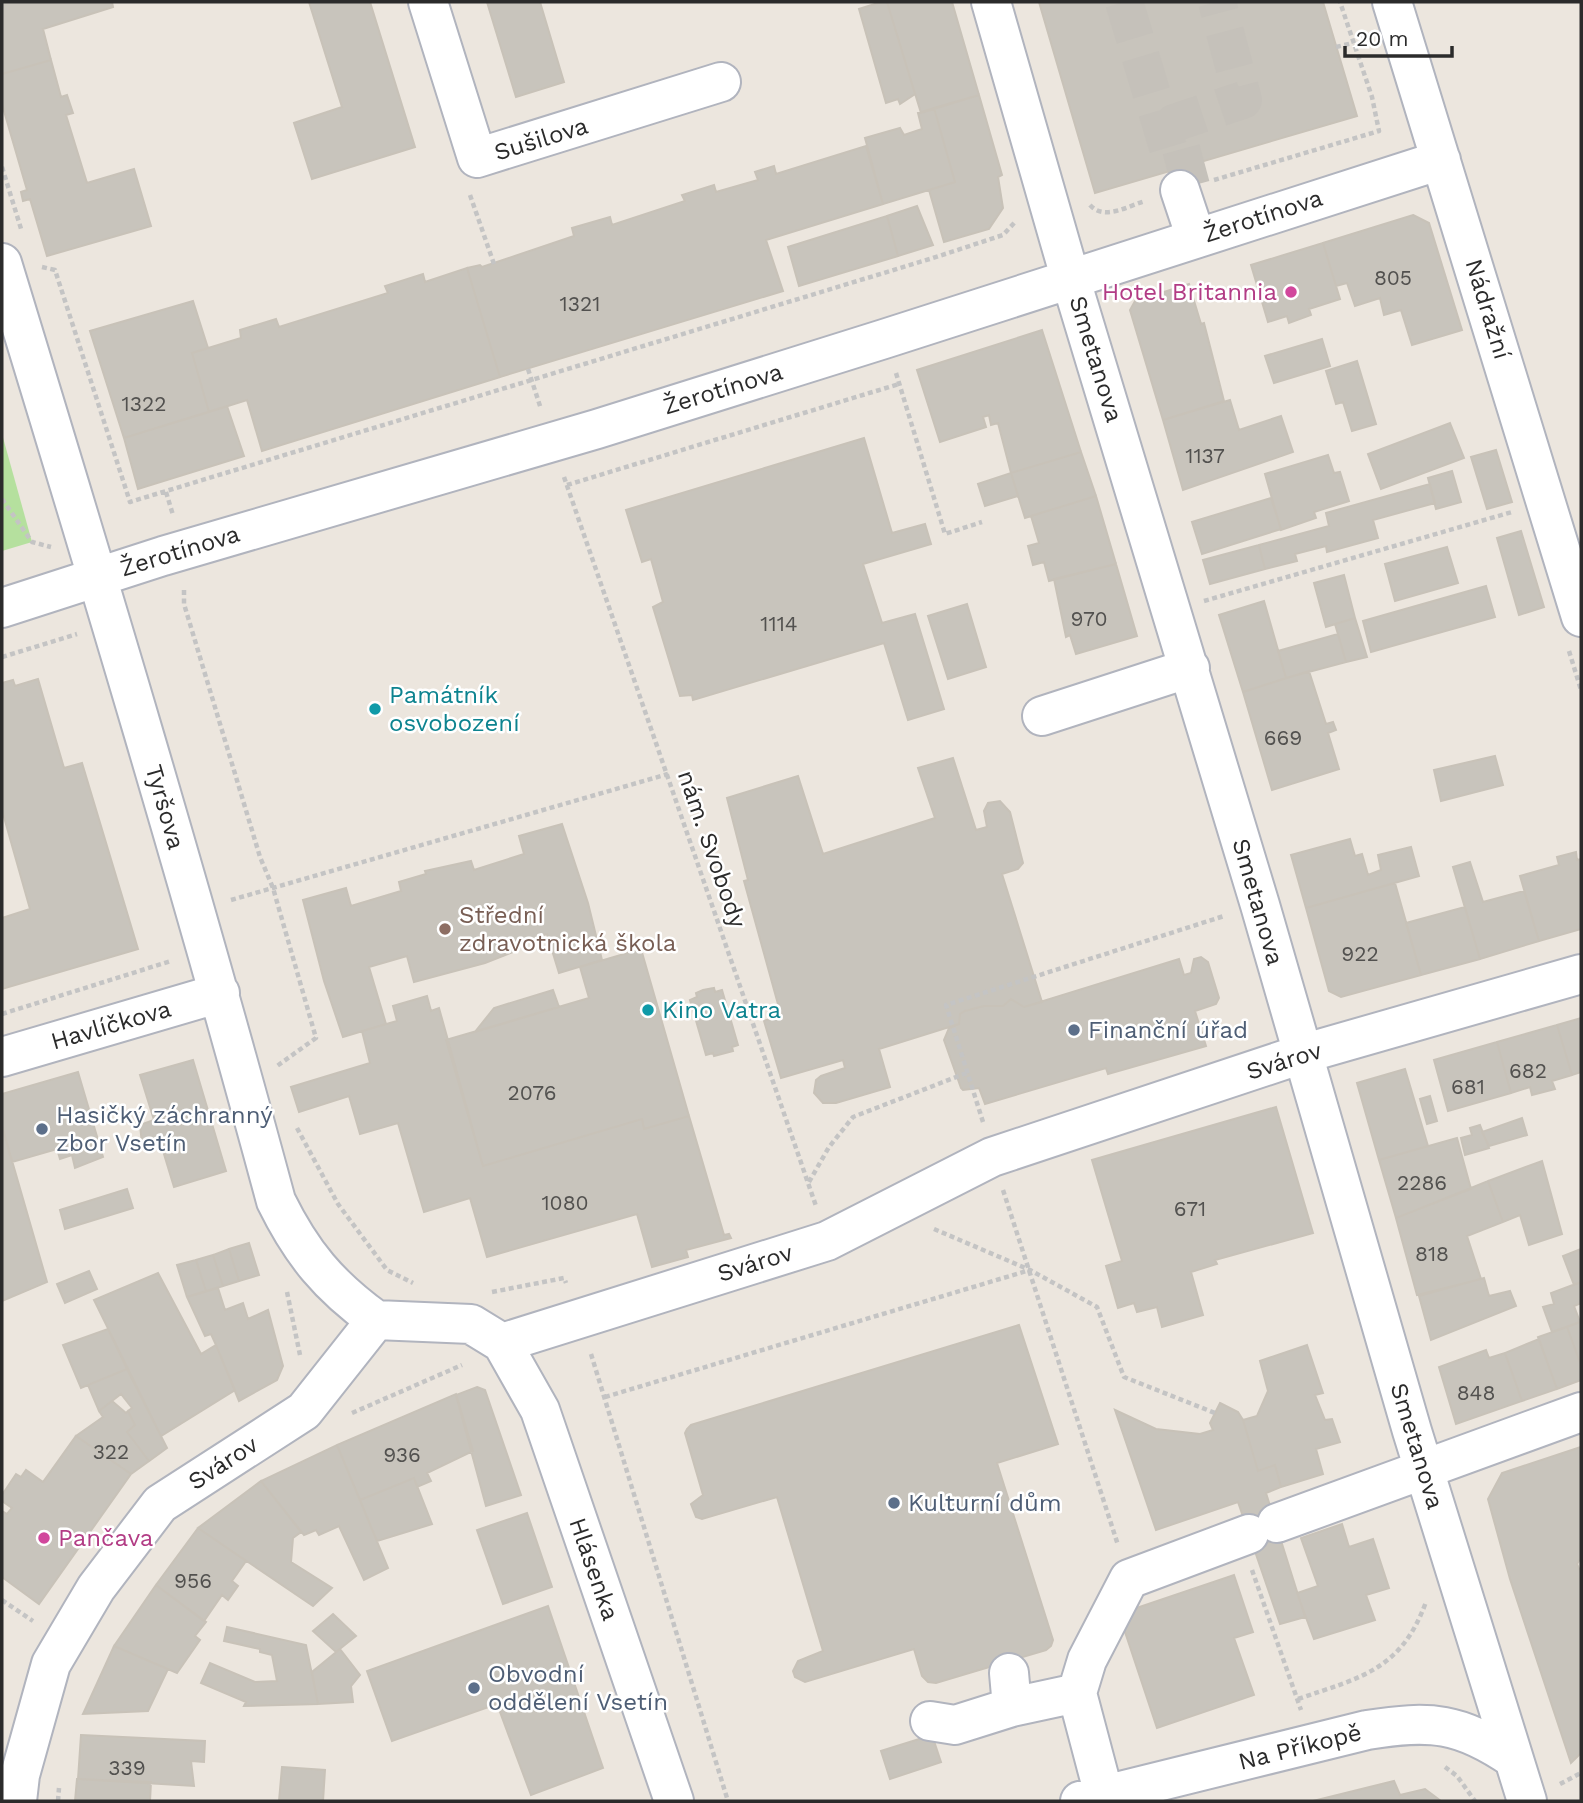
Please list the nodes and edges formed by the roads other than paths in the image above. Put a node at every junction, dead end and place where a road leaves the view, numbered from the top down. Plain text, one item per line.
1 (428, 2) edge
2 (991, 2) edge
3 (1392, 2) edge
4 (721, 82) dead end
5 (1441, 160) junction
6 (1186, 188) tunnel mouth
7 (1201, 236) junction
8 (20, 256) edge
9 (1070, 277) junction
10 (98, 576) junction
11 (2, 608) edge
12 (1581, 617) edge
13 (1190, 668) junction
14 (1042, 716) dead end
15 (1581, 974) edge
16 (207, 997) junction
17 (1302, 1054) junction
18 (2, 1057) edge
19 (376, 1320) junction
20 (502, 1343) junction
21 (1581, 1412) edge
22 (1423, 1468) junction
23 (1077, 1693) junction
24 (930, 1721) dead end
25 (1514, 1759) junction
26 (1549, 1793) edge
27 (1092, 1798) edge
28 (17, 1801) edge
29 (674, 1801) edge

1 - 4 street, Sušilova
2 - 9 street, Smetanova
3 - 5 street, Nádražní
5 - 7 street, Žerotínova
5 - 12 street, Nádražní
6 - 7 street
7 - 9 street, Žerotínova
8 - 10 street, Tyršova
9 - 10 street, Žerotínova
9 - 13 street, Smetanova
10 - 11 street, Žerotínova
10 - 16 street, Tyršova
13 - 14 street
13 - 17 street, Smetanova
15 - 17 street, Svárov
16 - 18 street, Havlíčkova
16 - 19 street, Tyršova
17 - 20 street, Svárov
17 - 22 street, Smetanova
19 - 20 street
19 - 28 street, Svárov
20 - 29 street, Hlásenka
21 - 22 street
22 - 23 street
22 - 25 street, Smetanova
23 - 24 street
23 - 27 street
25 - 26 street, Smetanova
25 - 27 street, Na Příkopě

